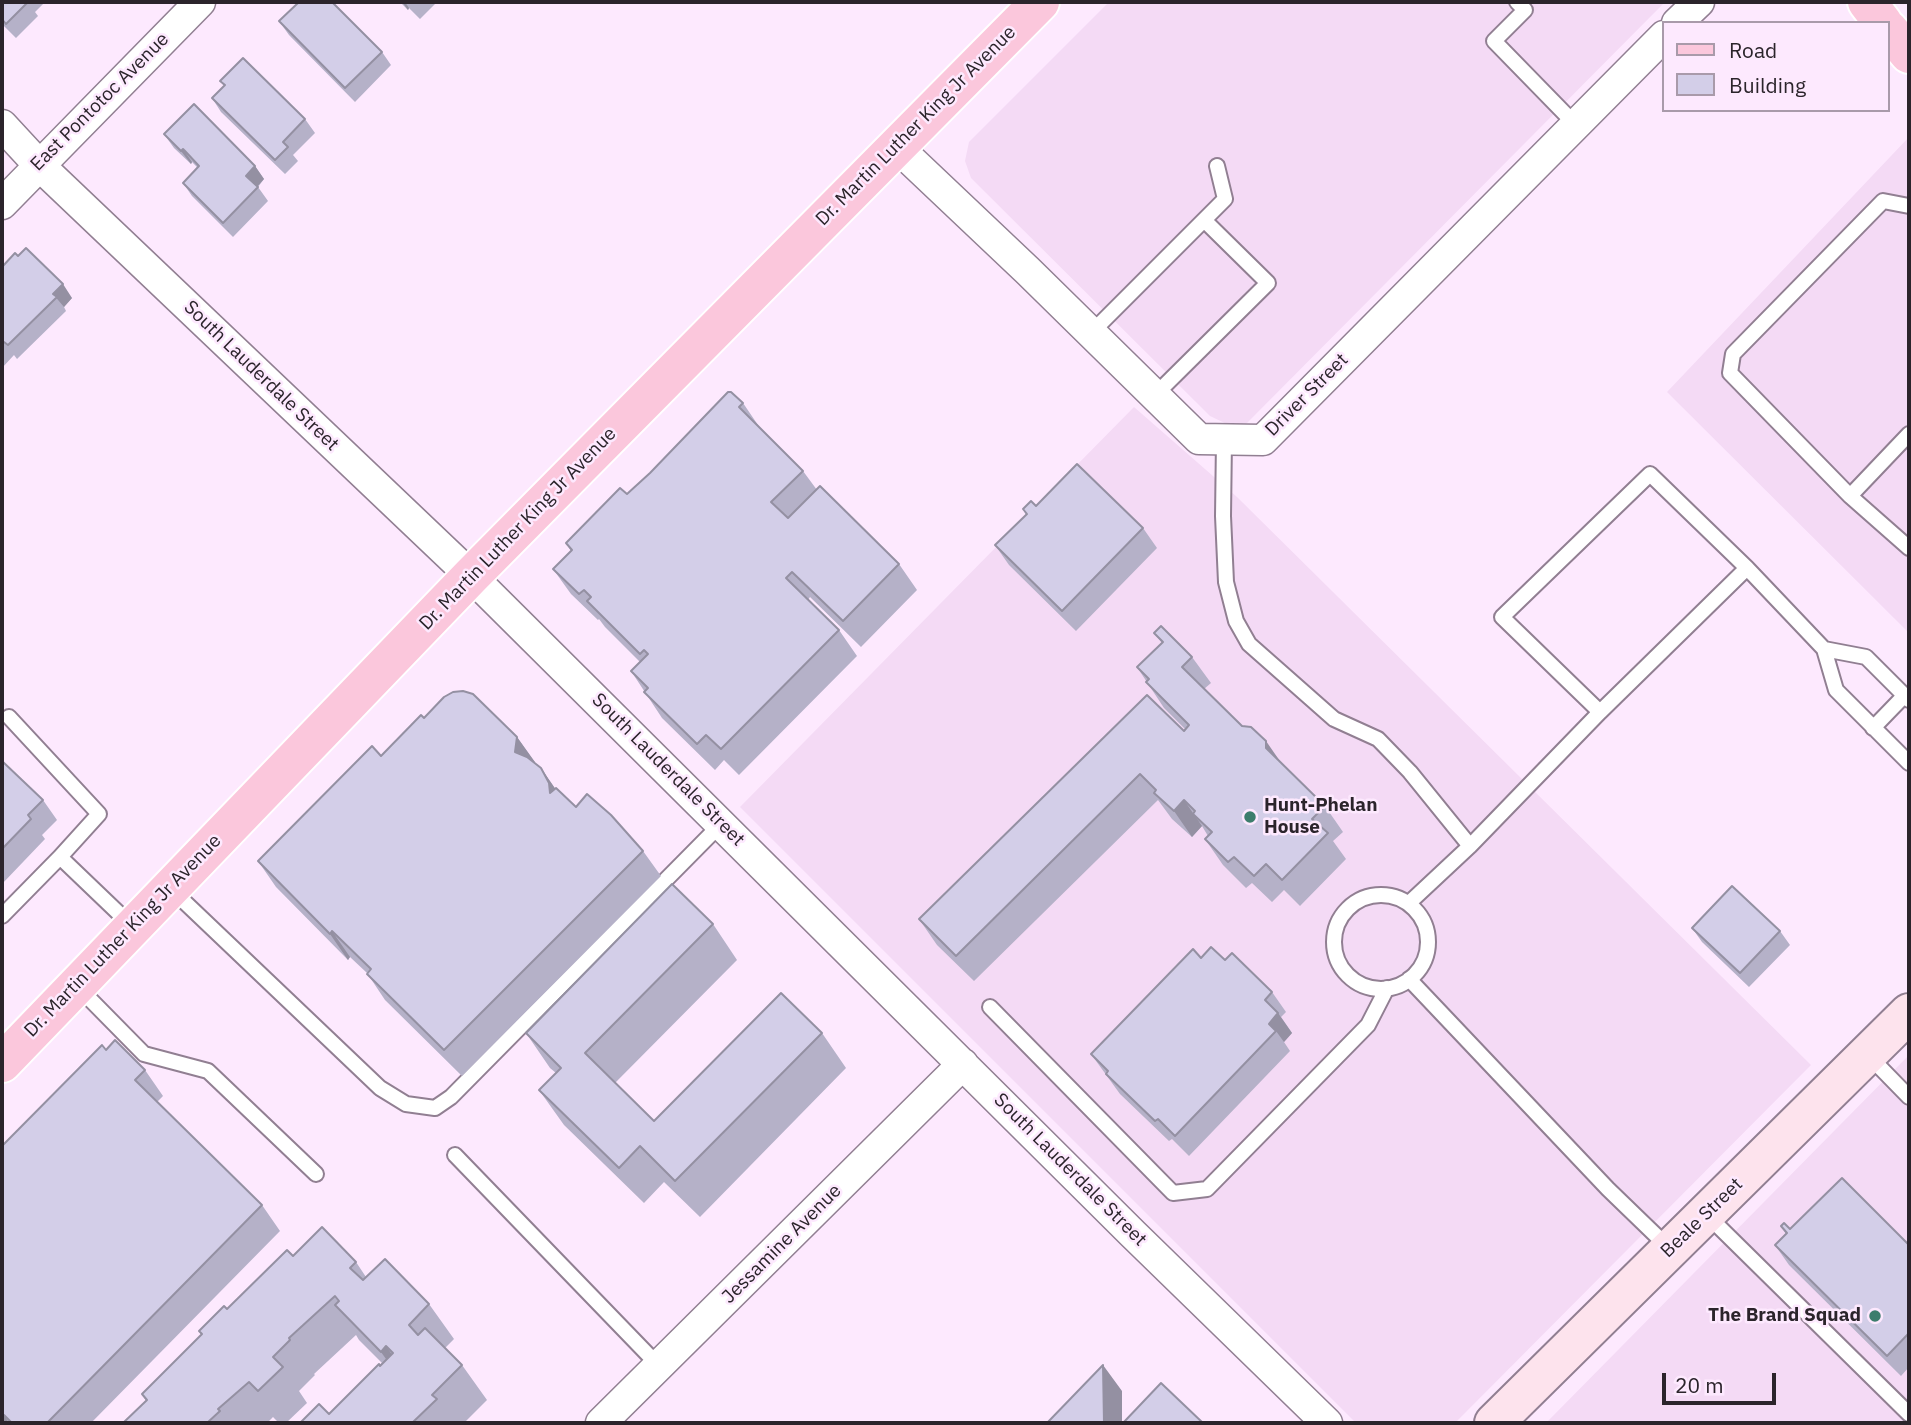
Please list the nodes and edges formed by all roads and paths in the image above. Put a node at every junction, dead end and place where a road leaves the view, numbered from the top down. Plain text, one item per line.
1 (200, 2) edge
2 (1040, 2) edge
3 (1699, 2) edge
4 (1867, 2) edge
5 (1525, 4) edge
6 (1679, 21) edge
7 (1881, 21) edge
8 (1890, 31) edge
9 (1662, 38) edge
10 (1909, 54) edge
11 (1575, 124) junction
12 (2, 125) edge
13 (896, 146) junction
14 (38, 165) junction
15 (1217, 166) dead end
16 (2, 204) edge
17 (1909, 206) edge
18 (1204, 220) junction
19 (1091, 333) junction
20 (1155, 395) junction
21 (1909, 434) edge
22 (1224, 440) junction
23 (1850, 496) junction
24 (1909, 548) edge
25 (1747, 568) junction
26 (471, 576) junction
27 (1824, 649) junction
28 (1907, 698) edge
29 (1600, 712) junction
30 (9, 717) dead end
31 (1873, 727) junction
32 (1909, 763) edge
33 (721, 824) junction
34 (1470, 846) junction
35 (60, 857) junction
36 (169, 888) junction
37 (1409, 903) junction
38 (2, 916) edge
39 (132, 926) junction
40 (1409, 979) junction
41 (76, 985) junction
42 (1387, 988) junction
43 (990, 1007) dead end
44 (1909, 1013) edge
45 (1867, 1054) junction
46 (2, 1063) edge
47 (963, 1064) junction
48 (1909, 1097) edge
49 (455, 1155) dead end
50 (316, 1174) dead end
51 (1706, 1214) junction
52 (1670, 1249) junction
53 (659, 1366) junction
54 (1909, 1414) edge
55 (601, 1423) edge
56 (1327, 1423) edge
57 (1494, 1423) edge

1 - 14 street, East Pontotoc Avenue
2 - 13 main road, Dr. Martin Luther King Jr Avenue
3 - 6 street
4 - 7 main road
5 - 11 lane
8 - 10 main road
9 - 11 street, Driver Street
11 - 22 street, Driver Street
12 - 14 street, South Lauderdale Street
13 - 19 street, Driver Street
13 - 26 main road, Dr. Martin Luther King Jr Avenue
14 - 16 street, East Pontotoc Avenue
14 - 26 street, South Lauderdale Street
15 - 18 lane
17 - 23 lane
18 - 19 lane
18 - 20 lane
19 - 20 street, Driver Street
20 - 22 street, Driver Street
21 - 23 lane
22 - 34 lane
23 - 24 lane
25 - 27 lane
25 - 29 lane
25 - 29 lane
26 - 33 street, South Lauderdale Street
26 - 36 main road, Dr. Martin Luther King Jr Avenue
27 - 28 lane
27 - 31 lane
28 - 31 lane
29 - 34 lane
30 - 35 lane
31 - 32 lane
33 - 36 lane
33 - 47 street, South Lauderdale Street
34 - 37 lane
35 - 38 lane
35 - 39 lane
36 - 39 main road, Dr. Martin Luther King Jr Avenue
37 - 40 lane
37 - 42 lane
39 - 41 main road, Dr. Martin Luther King Jr Avenue
40 - 42 lane
40 - 52 lane
41 - 46 main road, Dr. Martin Luther King Jr Avenue
41 - 50 lane
42 - 43 lane
44 - 45 street, Beale Street
45 - 48 lane
45 - 51 street, Beale Street
47 - 53 street, Jessamine Avenue
47 - 56 street, South Lauderdale Street
49 - 53 lane
51 - 52 street, Beale Street
51 - 54 lane
52 - 57 street, Beale Street
53 - 55 street, Jessamine Avenue

